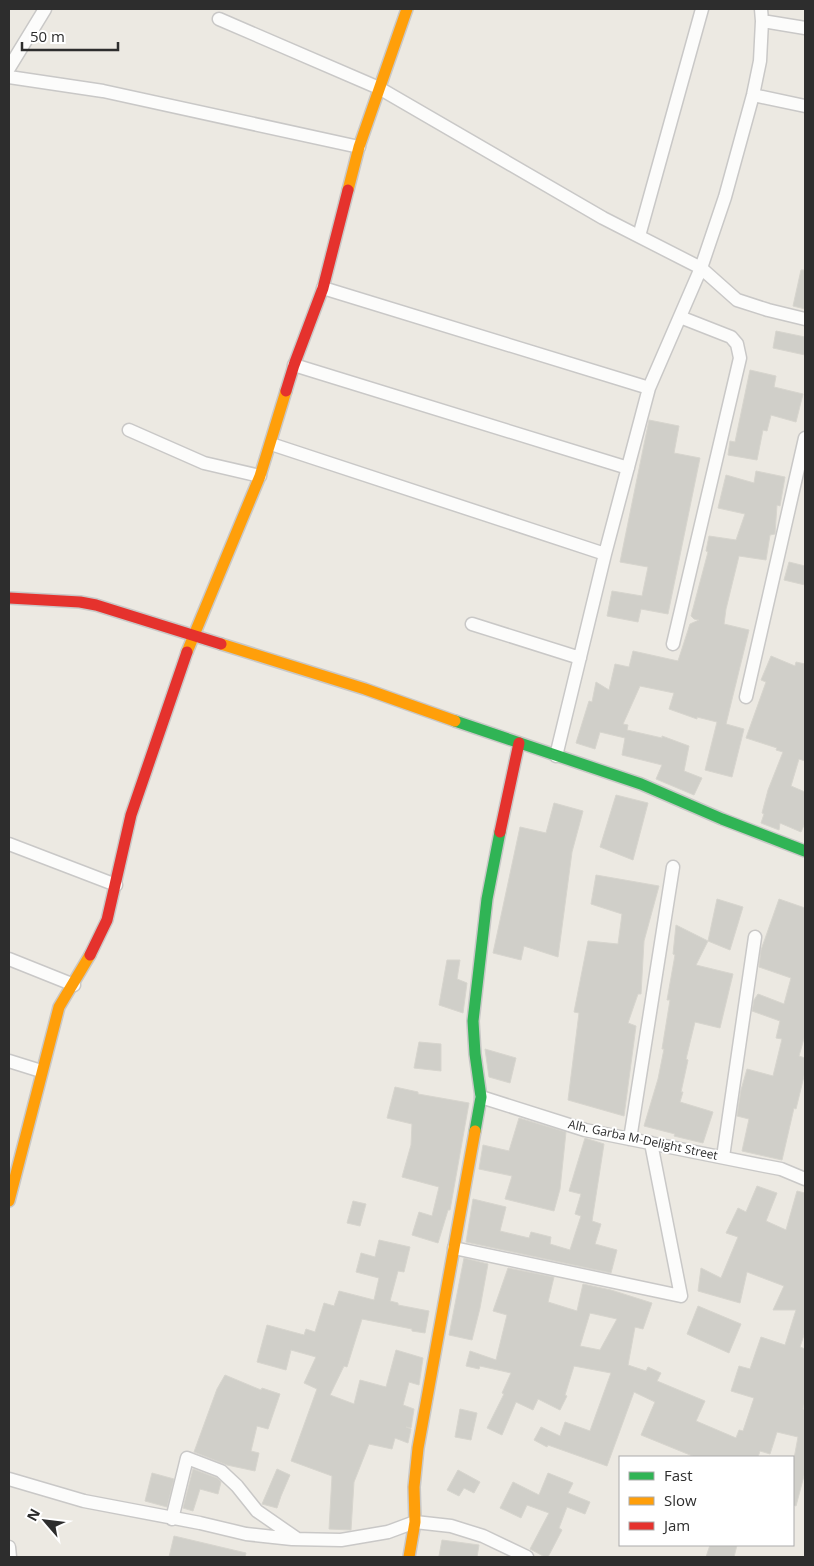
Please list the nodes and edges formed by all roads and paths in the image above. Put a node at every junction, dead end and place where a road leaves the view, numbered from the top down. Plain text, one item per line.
1 (45, 9) edge
2 (407, 9) edge
3 (702, 9) edge
4 (761, 15) edge
5 (220, 18) dead end
6 (805, 28) edge
7 (9, 42) edge
8 (21, 48) junction
9 (9, 68) edge
10 (9, 77) edge
11 (378, 88) junction
12 (753, 95) junction
13 (805, 106) edge
14 (359, 147) junction
15 (639, 236) junction
16 (702, 268) junction
17 (322, 288) junction
18 (680, 317) junction
19 (805, 319) edge
20 (294, 365) junction
21 (649, 388) junction
22 (129, 430) dead end
23 (805, 438) edge
24 (271, 444) junction
25 (628, 468) junction
26 (260, 476) junction
27 (605, 554) junction
28 (11, 602) edge
29 (472, 624) dead end
30 (193, 634) junction
31 (673, 644) dead end
32 (580, 658) junction
33 (746, 697) dead end
34 (519, 743) junction
35 (556, 756) junction
36 (9, 844) edge
37 (804, 848) edge
38 (673, 867) dead end
39 (116, 885) junction
40 (756, 937) dead end
41 (9, 959) edge
42 (74, 984) junction
43 (9, 1061) edge
44 (42, 1071) junction
45 (481, 1098) junction
46 (630, 1139) junction
47 (651, 1143) junction
48 (723, 1157) junction
49 (805, 1179) edge
50 (9, 1201) edge
51 (454, 1248) junction
52 (9, 1479) edge
53 (172, 1519) junction
54 (415, 1522) junction
55 (298, 1539) junction
56 (9, 1547) edge
57 (10, 1557) edge
58 (409, 1557) edge
59 (527, 1557) edge

1 - 8 street
2 - 11 street
3 - 15 street
4 - 6 street
4 - 12 street
5 - 11 street
7 - 8 street
8 - 9 street
10 - 14 street
11 - 14 street
11 - 15 street
12 - 13 street
12 - 16 street
14 - 17 street
15 - 16 street
16 - 18 street
16 - 19 street
17 - 20 street
17 - 21 street
18 - 21 street
18 - 31 street
20 - 24 street
20 - 25 street
21 - 25 street
22 - 26 street
23 - 33 street
24 - 26 street
24 - 27 street
25 - 27 street
26 - 30 street
27 - 32 street
28 - 30 street
29 - 32 street
30 - 34 street
30 - 39 street
32 - 35 street
34 - 35 street
34 - 45 street
35 - 37 street
36 - 39 street
38 - 46 street
39 - 42 street
40 - 48 street
41 - 42 street
42 - 44 street
43 - 44 street
44 - 50 street
45 - 46 street, Alh. Garba M-Delight Street
45 - 51 street
46 - 47 street, Alh. Garba M-Delight Street
47 - 48 street, Alh. Garba M-Delight Street
47 - 51 street
48 - 49 street, Alh. Garba M-Delight Street
51 - 54 street
52 - 53 street
53 - 55 street
53 - 55 street
54 - 55 street
54 - 58 street
54 - 59 street
56 - 57 street

